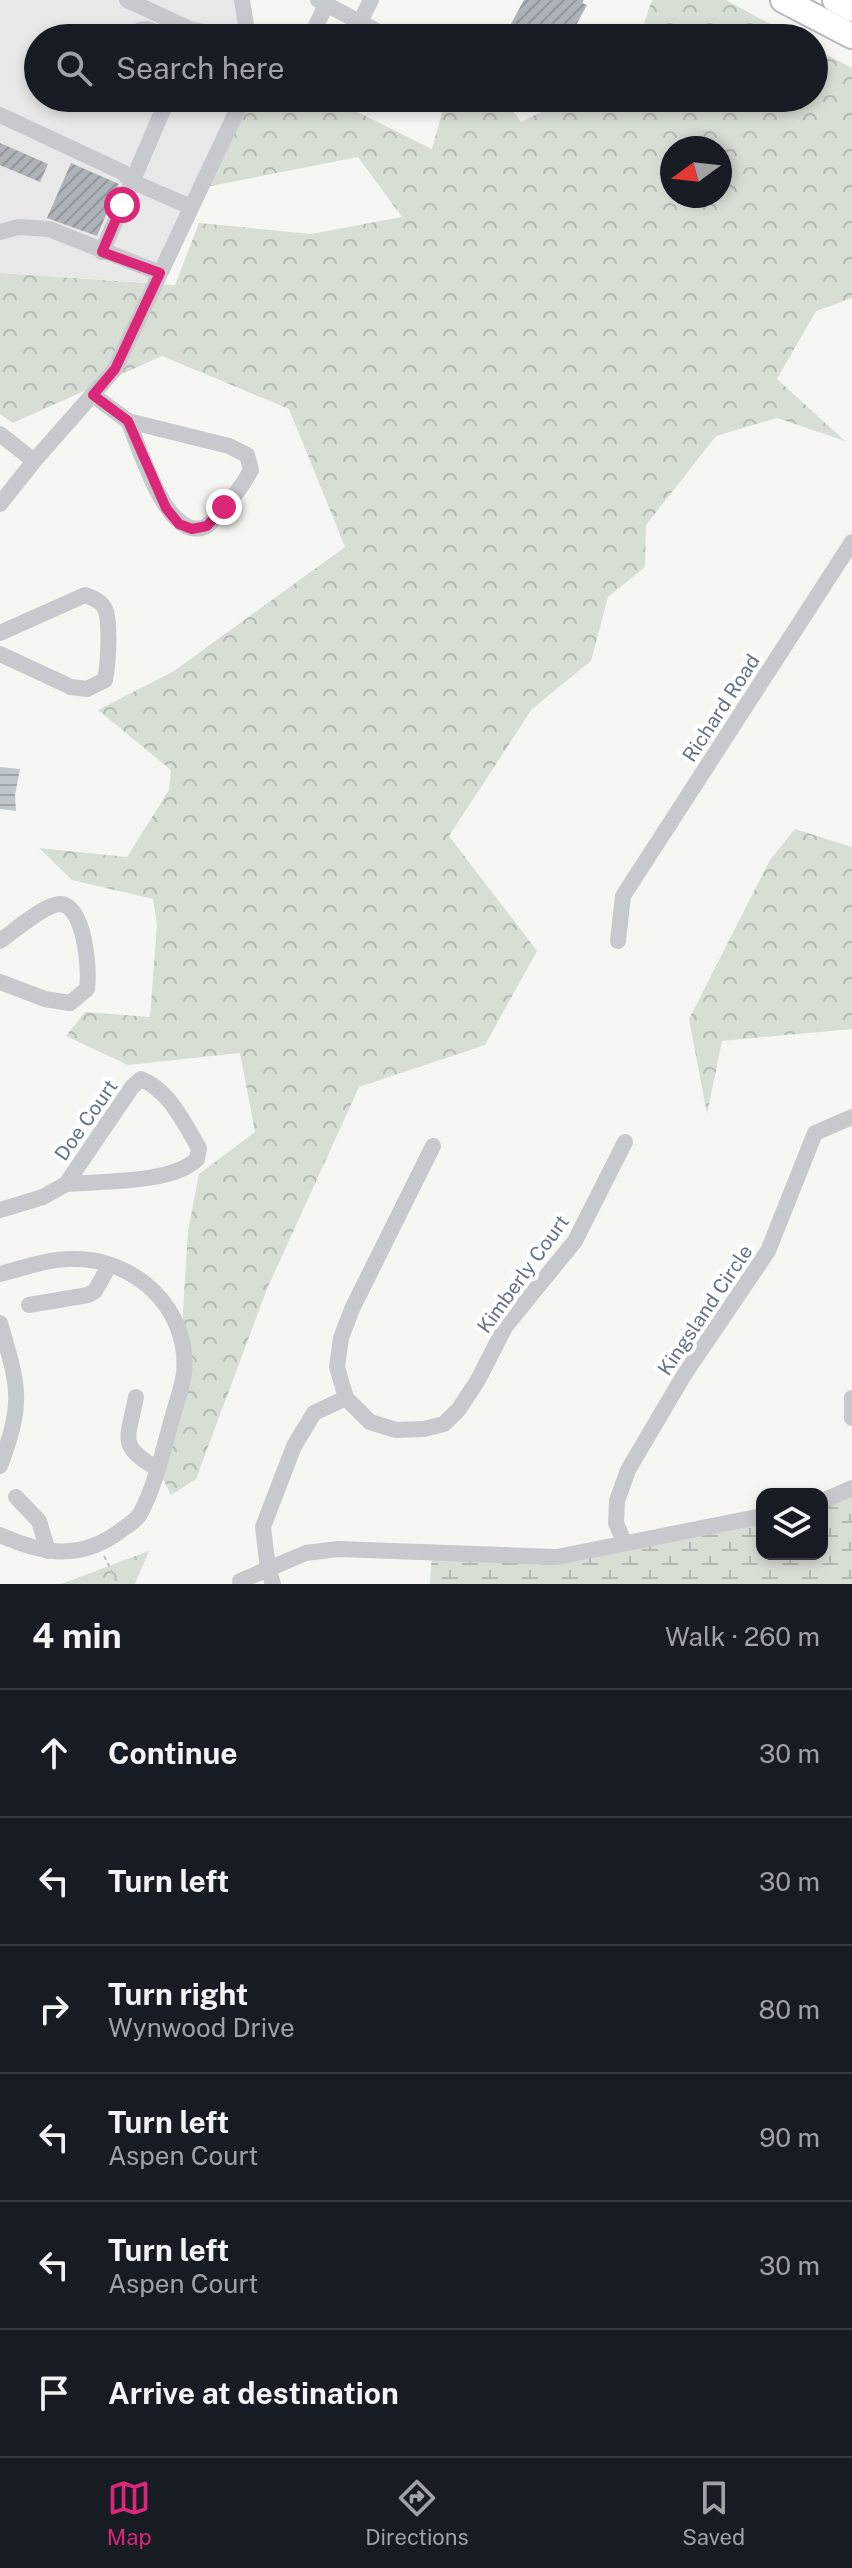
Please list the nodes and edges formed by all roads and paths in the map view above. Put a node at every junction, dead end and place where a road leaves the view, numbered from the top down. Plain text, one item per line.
1 (127, 0) edge
2 (242, 0) edge
3 (371, 0) edge
4 (783, 0) edge
5 (835, 0) edge
6 (322, 2) edge
7 (852, 9) edge
8 (360, 22) junction
9 (179, 24) edge
10 (246, 24) edge
11 (315, 24) edge
12 (364, 24) edge
13 (852, 36) edge
14 (159, 112) edge
15 (236, 112) edge
16 (0, 115) edge
17 (133, 182) junction
18 (191, 207) junction
19 (0, 232) edge
20 (102, 252) junction
21 (160, 273) junction
22 (93, 395) junction
23 (128, 421) junction
24 (0, 434) edge
25 (34, 461) junction
26 (0, 504) edge
27 (852, 542) edge
28 (0, 633) edge
29 (0, 654) edge
30 (0, 941) edge
31 (618, 941) dead end
32 (0, 982) edge
33 (852, 1117) edge
34 (625, 1142) dead end
35 (433, 1146) dead end
36 (66, 1184) junction
37 (0, 1210) edge
38 (109, 1266) junction
39 (0, 1274) edge
40 (29, 1305) dead end
41 (0, 1323) edge
42 (136, 1397) dead end
43 (346, 1398) junction
44 (852, 1398) edge
45 (852, 1418) edge
46 (6, 1434) edge
47 (0, 1466) edge
48 (158, 1469) junction
49 (852, 1488) edge
50 (16, 1497) dead end
51 (828, 1498) edge
52 (756, 1517) edge
53 (0, 1535) edge
54 (624, 1542) junction
55 (99, 1543) junction
56 (48, 1551) junction
57 (270, 1577) edge
58 (240, 1581) dead end
59 (118, 1584) edge

1 - 9 street
2 - 10 street
3 - 8 street
4 - 13 highway
5 - 7 highway
6 - 8 street
6 - 11 street
8 - 12 street
14 - 17 street
15 - 18 street
16 - 17 street
17 - 18 street
17 - 20 street
18 - 21 street
19 - 20 street
20 - 21 street
21 - 22 street
22 - 23 street
22 - 25 street
23 - 23 street
24 - 25 street
25 - 26 street
27 - 31 street, Richard Road
28 - 29 street
30 - 32 street
33 - 54 street, Kingsland Circle
34 - 43 street, Kimberly Court
35 - 43 street
36 - 36 street, Doe Court
36 - 37 street, Doe Court
38 - 39 street
38 - 40 street
38 - 48 street
41 - 46 street
42 - 48 street
43 - 57 street
44 - 45 street
46 - 47 street
48 - 55 street
49 - 51 street
50 - 56 street
52 - 54 street
53 - 56 street
54 - 57 street
55 - 56 street
55 - 59 path
57 - 58 street

